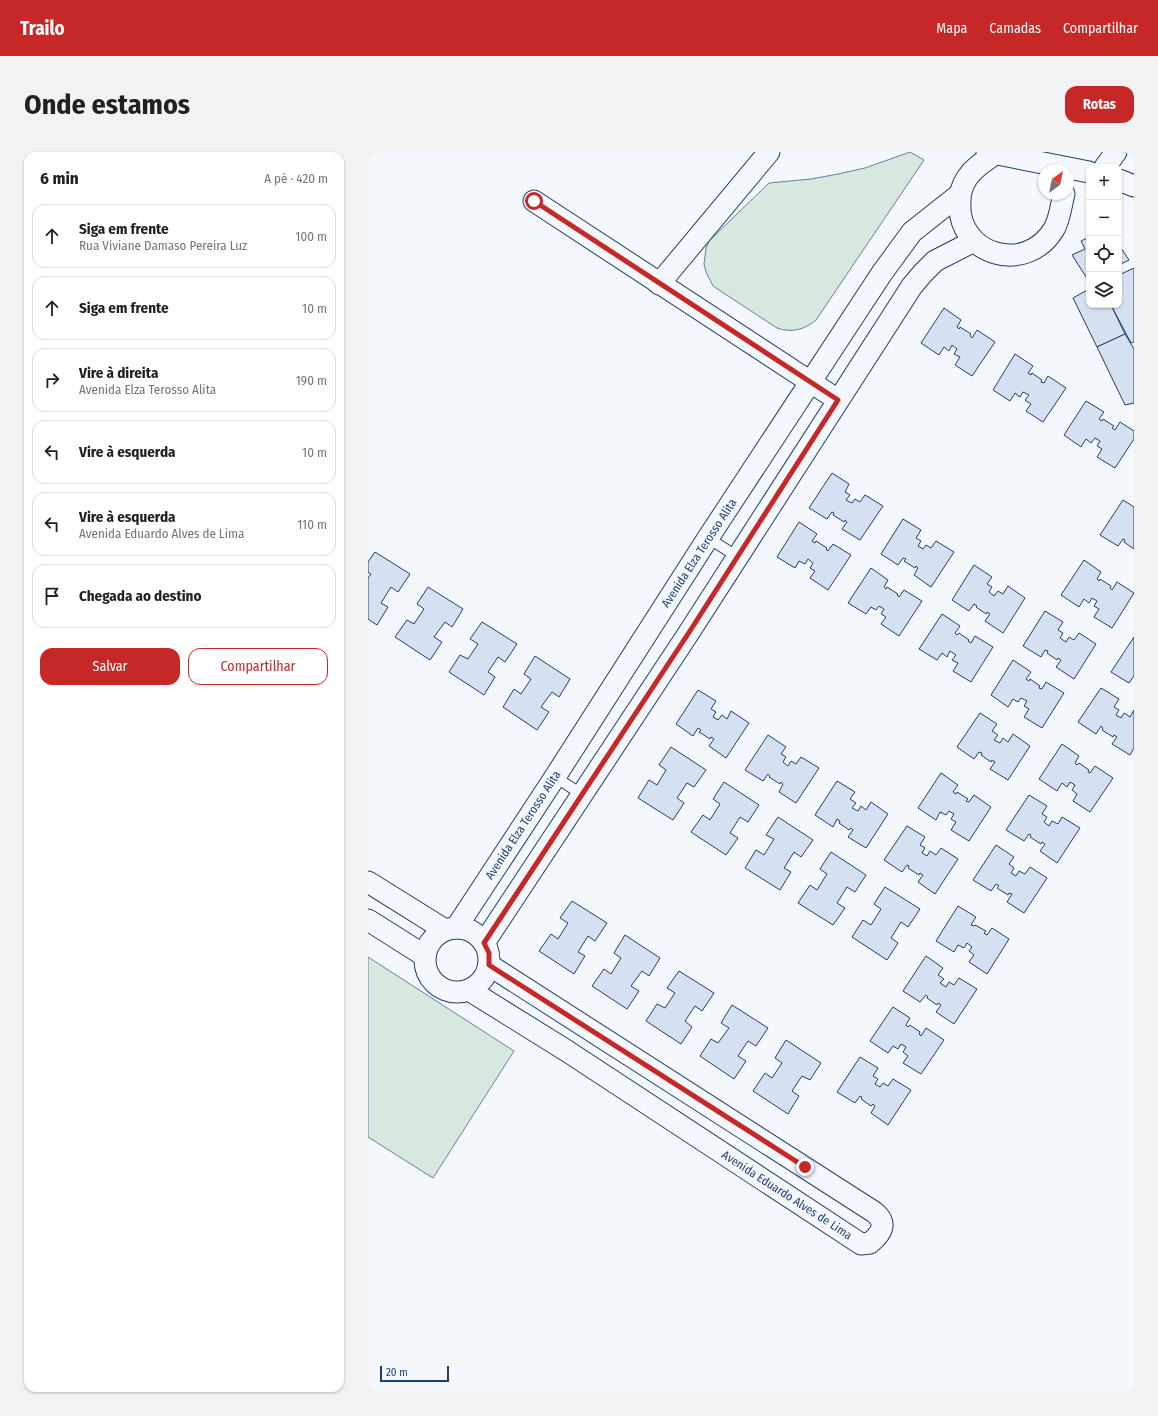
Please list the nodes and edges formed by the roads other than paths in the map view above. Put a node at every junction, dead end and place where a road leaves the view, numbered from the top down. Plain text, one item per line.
1 (769, 152) edge
2 (1116, 152) edge
3 (991, 153) edge
4 (1107, 164) edge
5 (1076, 172) edge
6 (1122, 181) edge
7 (1134, 186) edge
8 (960, 194) junction
9 (1063, 200) edge
10 (534, 201) dead end
11 (974, 241) junction
12 (659, 284) junction
13 (811, 381) junction
14 (838, 400) junction
15 (708, 538) junction
16 (738, 557) junction
17 (555, 777) junction
18 (583, 796) junction
19 (368, 882) edge
20 (368, 920) edge
21 (450, 929) junction
22 (484, 943) junction
23 (425, 956) junction
24 (489, 965) junction
25 (469, 990) junction

1 - 12 street
2 - 4 street
3 - 5 street
3 - 8 street
6 - 7 street
8 - 11 street
8 - 13 street, Avenida Elza Terosso Alita
9 - 11 street
10 - 12 street
11 - 14 street
12 - 13 street
13 - 14 street
13 - 15 street, Avenida Elza Terosso Alita
14 - 16 street
15 - 16 lane
15 - 17 street, Avenida Elza Terosso Alita
16 - 18 street
17 - 18 lane
17 - 21 street, Avenida Elza Terosso Alita
18 - 22 street
19 - 21 street
20 - 23 street
21 - 22 street
21 - 23 street
22 - 24 street
23 - 25 street
24 - 25 street
24 - 25 street, Avenida Eduardo Alves de Lima

